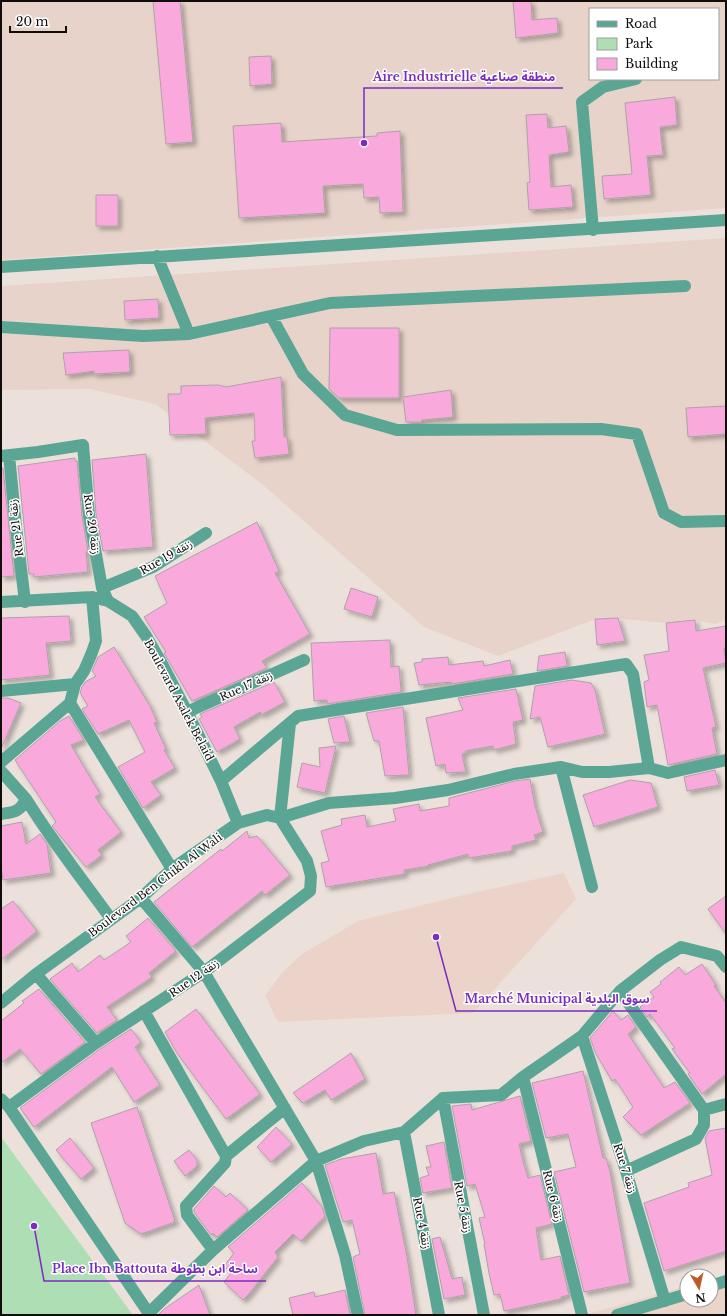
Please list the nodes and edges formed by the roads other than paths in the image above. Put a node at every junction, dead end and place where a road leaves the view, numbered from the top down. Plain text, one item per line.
1 (632, 80) edge
2 (726, 220) edge
3 (593, 230) junction
4 (157, 256) junction
5 (1, 267) edge
6 (685, 286) dead end
7 (272, 316) junction
8 (1, 327) edge
9 (189, 334) junction
10 (5, 455) edge
11 (726, 521) edge
12 (206, 533) dead end
13 (102, 588) junction
14 (92, 597) junction
15 (108, 601) junction
16 (1, 602) edge
17 (25, 602) junction
18 (304, 660) dead end
19 (75, 684) junction
20 (1, 691) edge
21 (70, 703) junction
22 (188, 712) junction
23 (290, 723) junction
24 (726, 760) edge
25 (1, 762) edge
26 (561, 767) junction
27 (648, 768) junction
28 (1, 771) edge
29 (221, 781) junction
30 (26, 799) junction
31 (1, 814) edge
32 (280, 818) junction
33 (238, 823) junction
34 (172, 869) junction
35 (592, 887) dead end
36 (141, 898) junction
37 (111, 920) junction
38 (726, 967) edge
39 (204, 972) junction
40 (36, 974) junction
41 (620, 991) junction
42 (1, 1003) edge
43 (144, 1011) junction
44 (582, 1036) junction
45 (96, 1043) junction
46 (523, 1077) junction
47 (443, 1098) junction
48 (5, 1103) edge
49 (726, 1104) edge
50 (285, 1108) junction
51 (704, 1110) junction
52 (404, 1132) junction
53 (226, 1156) junction
54 (316, 1161) junction
55 (626, 1171) junction
56 (213, 1250) junction
57 (679, 1297) edge
58 (665, 1301) junction
59 (149, 1314) edge
60 (358, 1315) edge
61 (439, 1315) edge
62 (484, 1315) edge
63 (582, 1315) edge
64 (617, 1315) edge

1 - 3 street
2 - 3 street
3 - 4 street
4 - 5 street
4 - 9 street
6 - 7 street
7 - 9 street
7 - 11 street
8 - 9 street
10 - 13 street, Rue 20 زنقة
10 - 17 street, Rue 21 زنقة
12 - 13 street, Rue 19 زنقة
13 - 15 street, Rue 20 زنقة
14 - 15 street, Boulevard Asalek Belaid
14 - 17 street, Boulevard Asalek Belaid
14 - 19 street
15 - 22 street, Boulevard Asalek Belaid
16 - 17 street, Boulevard Asalek Belaid
18 - 22 street, Rue 17 زنقة
19 - 20 street
19 - 21 street
21 - 25 street
21 - 34 street
22 - 29 street, Boulevard Asalek Belaid
23 - 27 street
23 - 29 street
23 - 32 street
24 - 27 street, Boulevard Ben Chikh Al Wali
26 - 27 street, Boulevard Ben Chikh Al Wali
26 - 32 street, Boulevard Ben Chikh Al Wali
26 - 35 street
28 - 30 street
29 - 33 street, Boulevard Asalek Belaid
30 - 31 street
30 - 37 street
32 - 33 street, Boulevard Ben Chikh Al Wali
32 - 39 street, Rue 12 زنقة
33 - 34 street, Boulevard Ben Chikh Al Wali
34 - 36 street, Boulevard Ben Chikh Al Wali
36 - 37 street, Boulevard Ben Chikh Al Wali
36 - 39 street
37 - 40 street, Boulevard Ben Chikh Al Wali
38 - 41 street
39 - 43 street, Rue 12 زنقة
39 - 50 street
40 - 42 street, Boulevard Ben Chikh Al Wali
40 - 45 street
41 - 44 street
41 - 51 street
43 - 45 street, Rue 12 زنقة
43 - 53 street
44 - 46 street
44 - 55 street, Rue 7 زنقة
45 - 48 street, Rue 12 زنقة
46 - 47 street
46 - 63 street, Rue 6 زنقة
47 - 52 street
47 - 62 street, Rue 5 زنقة
48 - 59 street
49 - 51 street
50 - 53 street
50 - 54 street
51 - 55 street
52 - 54 street
52 - 61 street, Rue 4 زنقة
53 - 56 street
54 - 56 street
54 - 60 street
55 - 58 street, Rue 7 زنقة
56 - 59 street
57 - 58 street
58 - 64 street

